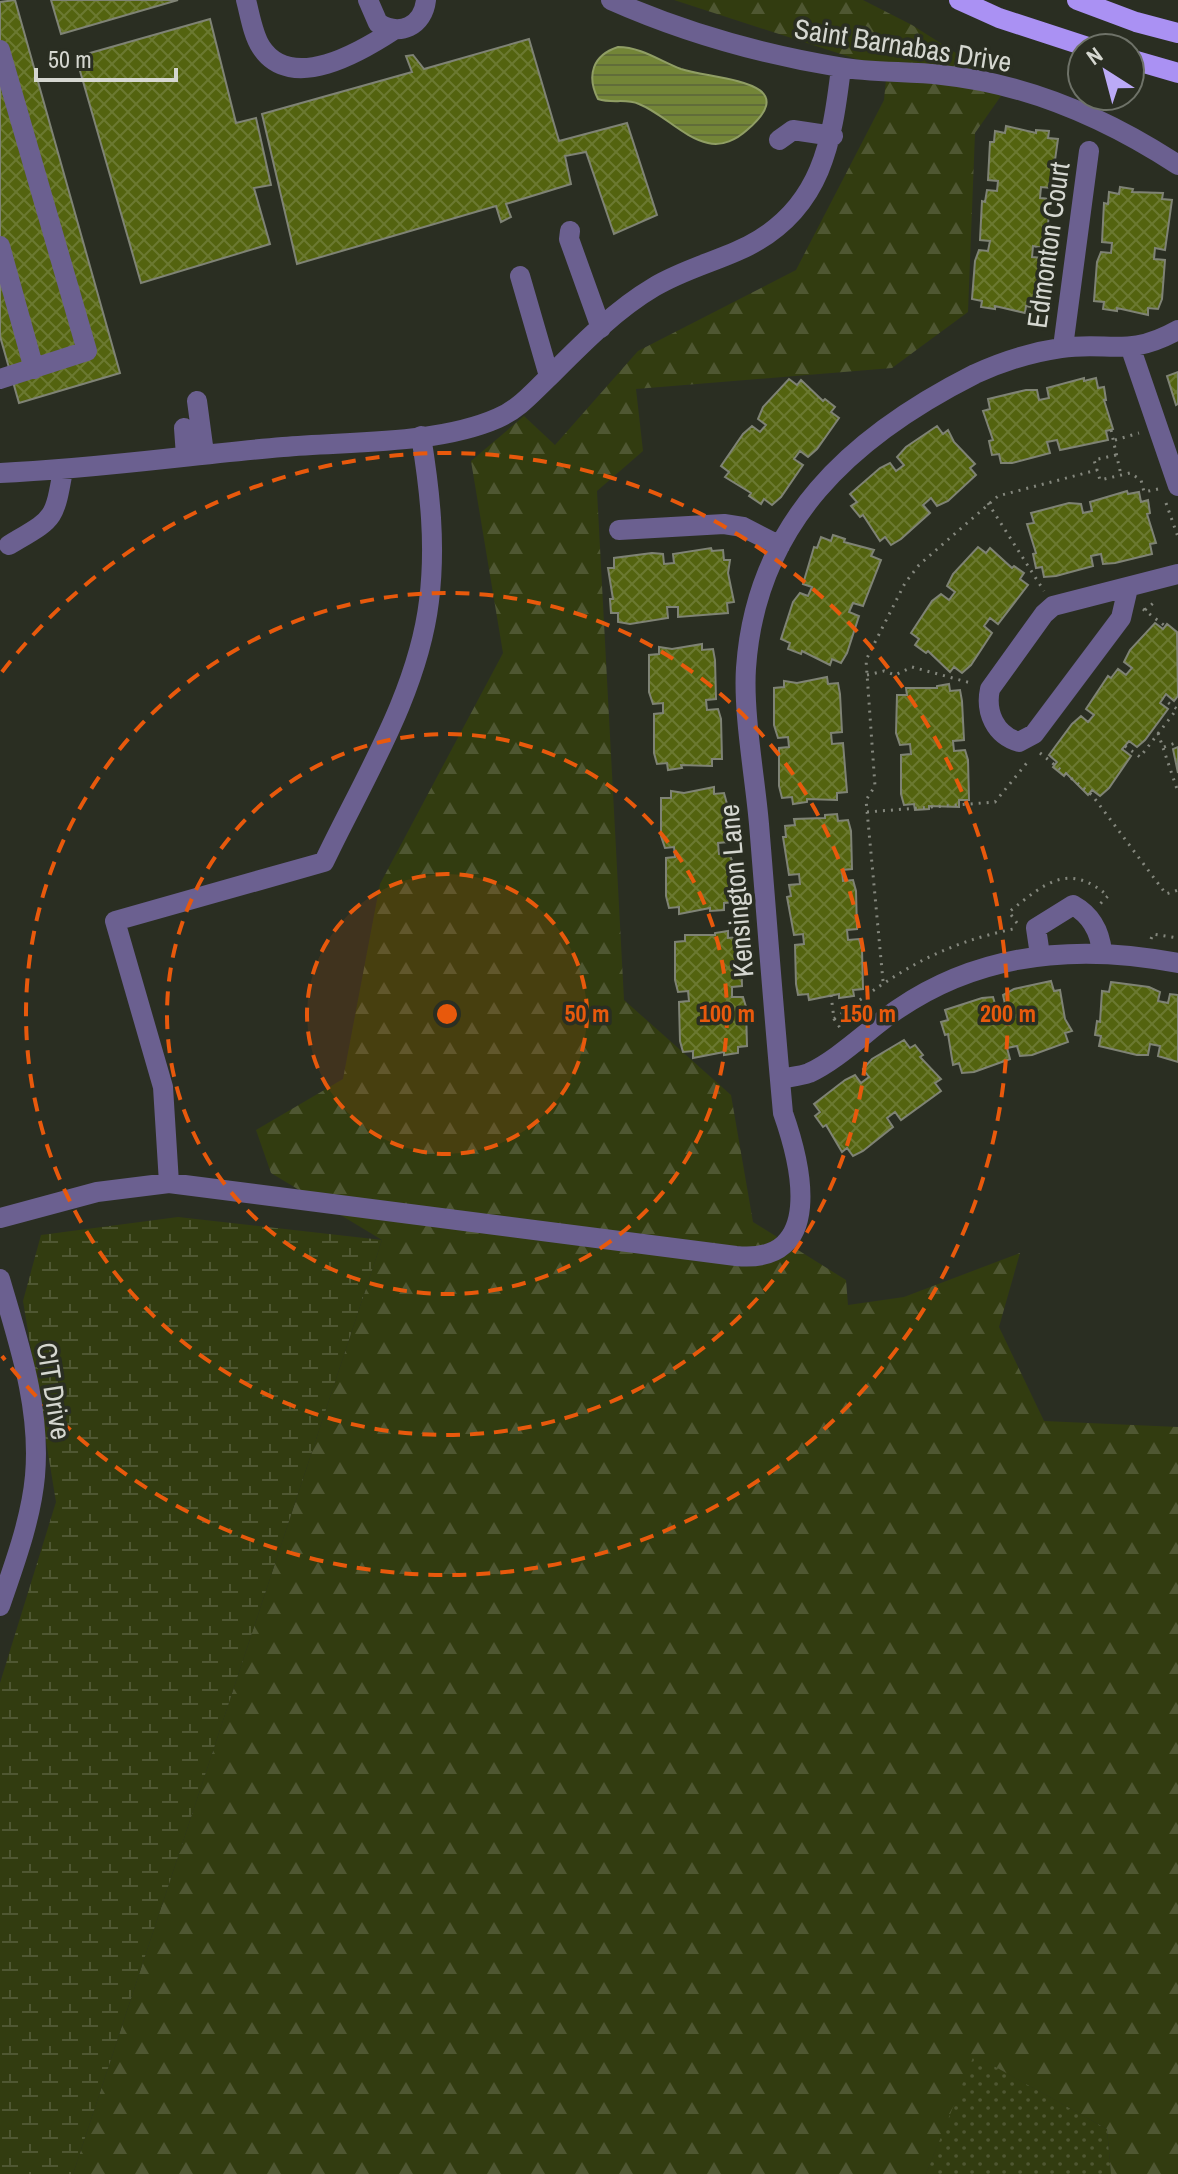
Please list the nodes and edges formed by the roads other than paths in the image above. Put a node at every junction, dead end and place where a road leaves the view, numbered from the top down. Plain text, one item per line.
1 (246, 0) edge
2 (368, 0) edge
3 (426, 0) edge
4 (611, 0) edge
5 (959, 0) edge
6 (1077, 0) edge
7 (394, 30) junction
8 (1178, 33) edge
9 (1066, 40) edge
10 (0, 50) edge
11 (1146, 64) edge
12 (841, 68) junction
13 (1178, 73) edge
14 (833, 136) junction
15 (779, 140) dead end
16 (1089, 151) dead end
17 (1178, 165) edge
18 (570, 231) dead end
19 (0, 246) edge
20 (520, 276) dead end
21 (601, 328) junction
22 (1178, 330) edge
23 (1063, 347) junction
24 (1131, 349) junction
25 (34, 369) junction
26 (549, 376) junction
27 (0, 379) edge
28 (197, 401) dead end
29 (184, 428) dead end
30 (421, 436) junction
31 (195, 455) junction
32 (63, 470) junction
33 (0, 473) edge
34 (1168, 491) edge
35 (619, 530) dead end
36 (9, 545) dead end
37 (780, 546) junction
38 (1178, 574) edge
39 (1127, 592) junction
40 (1102, 952) junction
41 (1040, 955) junction
42 (1178, 963) edge
43 (780, 1079) junction
44 (169, 1183) junction
45 (0, 1218) edge
46 (0, 1279) edge
47 (0, 1606) edge

1 - 7 street
2 - 7 street
3 - 7 street
4 - 12 street, Saint Barnabas Drive
5 - 9 main road
6 - 8 main road
10 - 25 street
11 - 13 main road
12 - 14 street
12 - 17 street, Saint Barnabas Drive
14 - 15 street
14 - 21 street
16 - 23 street, Edmonton Court
18 - 21 street
19 - 25 street
20 - 26 street
21 - 26 street
22 - 24 street, Kensington Lane
23 - 24 street, Kensington Lane
23 - 37 street, Kensington Lane
24 - 34 street
25 - 27 street
26 - 30 street
28 - 31 street
29 - 31 street
30 - 31 street
30 - 44 street
31 - 32 street
32 - 33 street
32 - 36 street
35 - 37 street
37 - 43 street, Kensington Lane
38 - 39 street
39 - 39 street
40 - 41 street
40 - 41 street
40 - 42 street
41 - 43 street
43 - 44 street, Kensington Lane
44 - 45 street, Kensington Lane
46 - 47 street, CIT Drive

